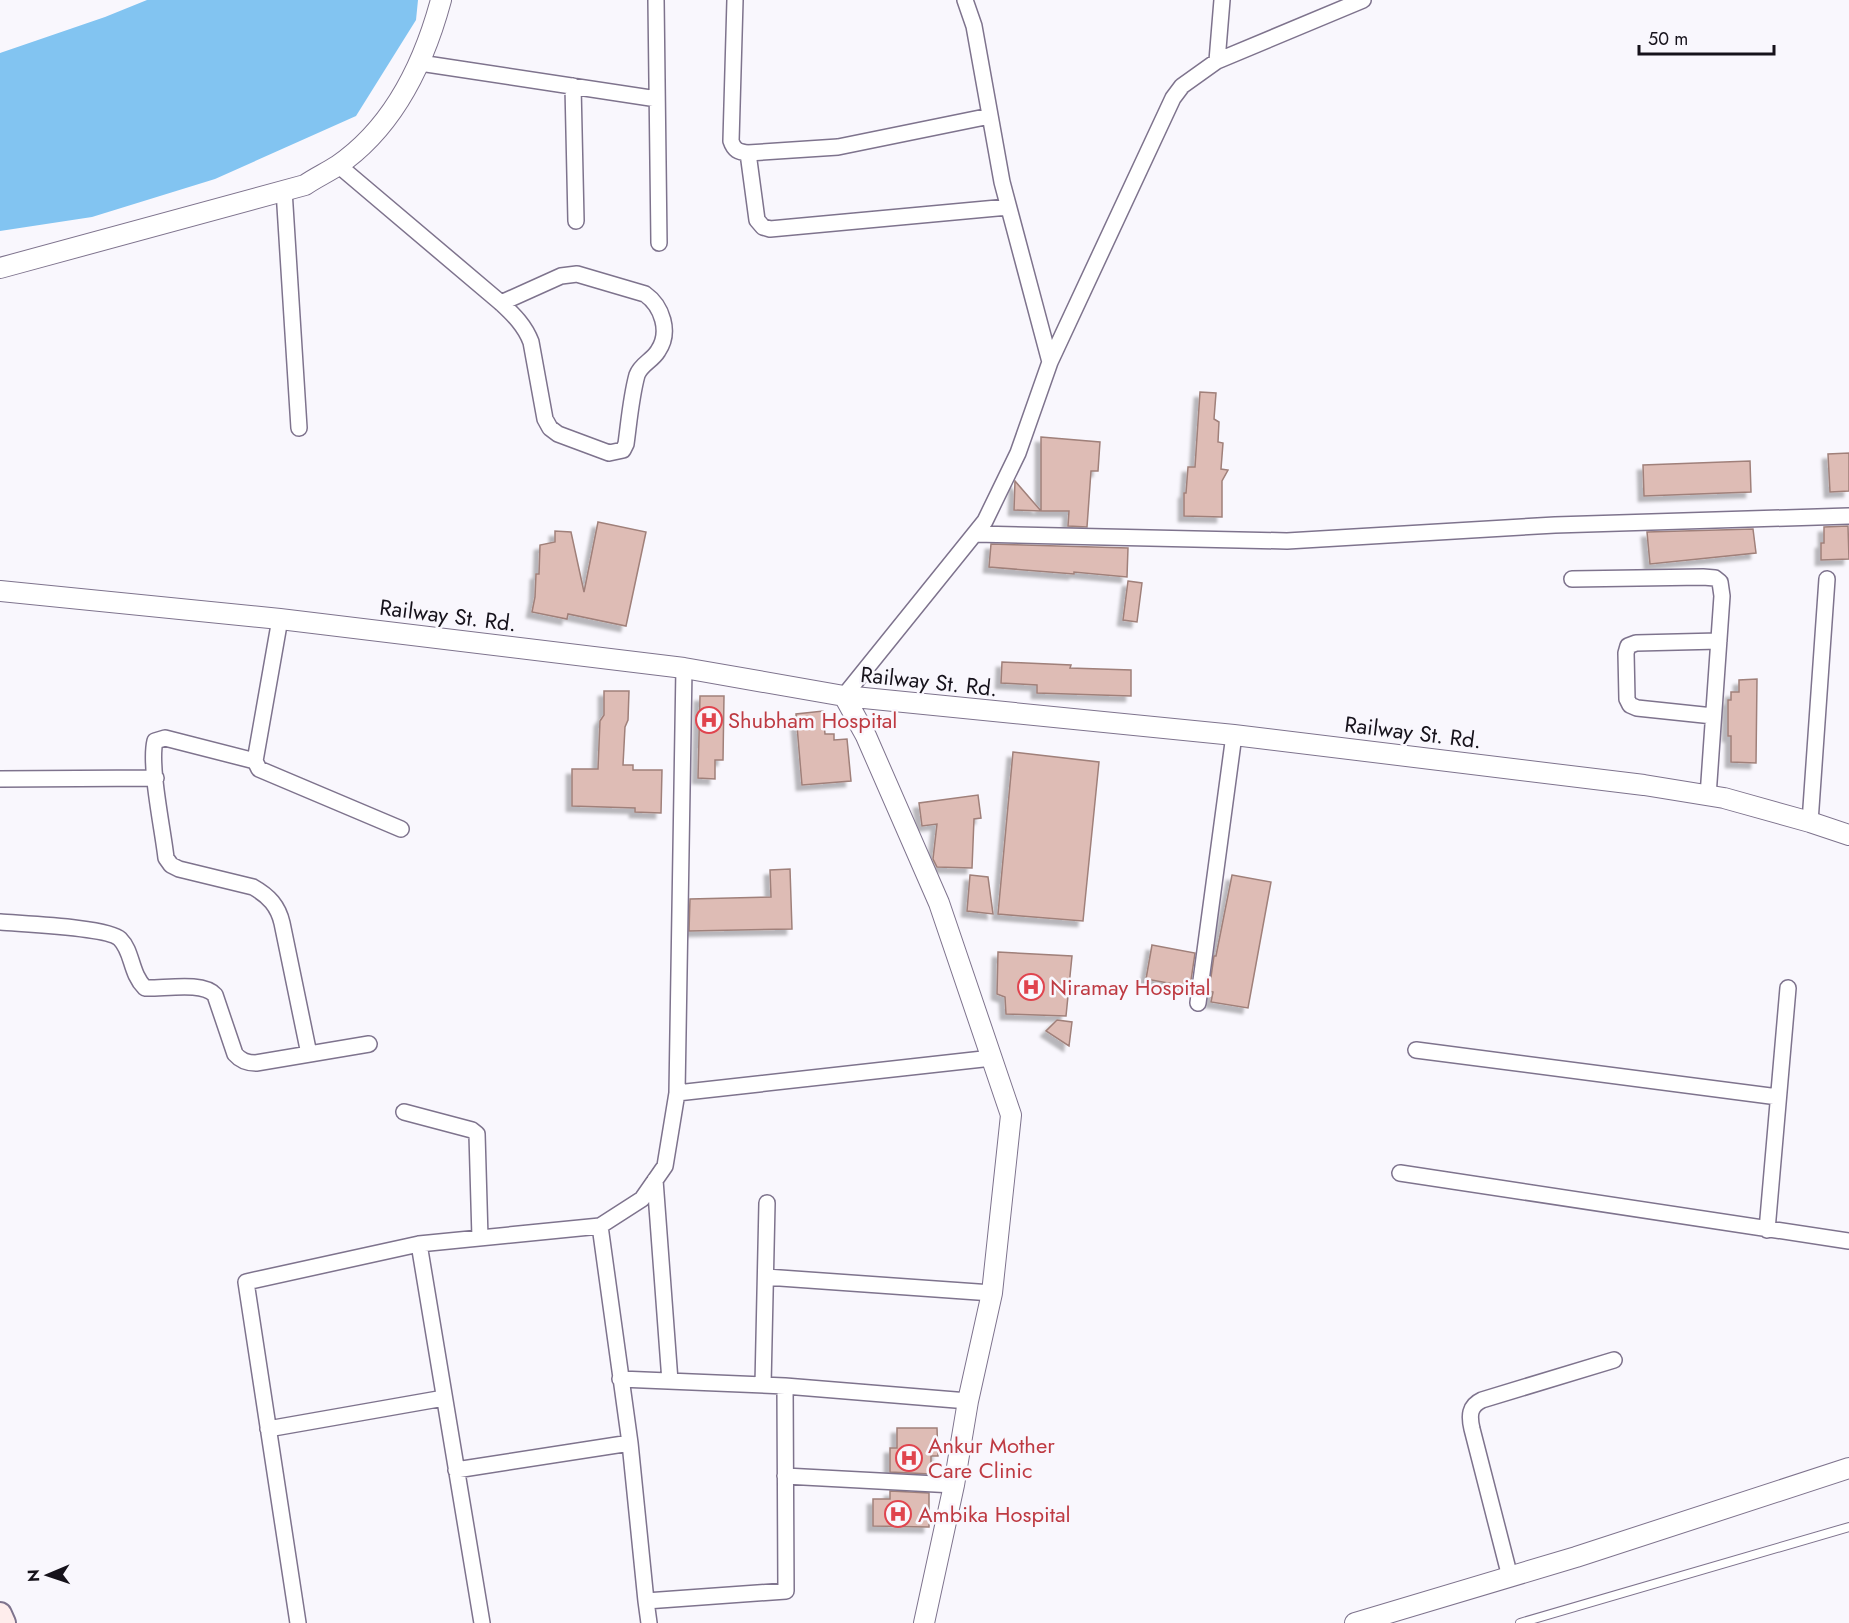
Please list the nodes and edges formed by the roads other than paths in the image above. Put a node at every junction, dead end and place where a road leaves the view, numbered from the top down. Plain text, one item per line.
1 (441, 0) edge
2 (656, 0) edge
3 (735, 0) edge
4 (965, 0) edge
5 (1222, 0) edge
6 (1363, 0) edge
7 (1217, 61) junction
8 (420, 63) junction
9 (573, 86) junction
10 (657, 99) junction
11 (990, 116) junction
12 (748, 153) junction
13 (338, 165) junction
14 (285, 190) junction
15 (1008, 207) junction
16 (576, 221) dead end
17 (659, 243) dead end
18 (0, 268) edge
19 (501, 303) junction
20 (1050, 362) junction
21 (299, 428) dead end
22 (1849, 516) edge
23 (976, 534) junction
24 (1572, 579) dead end
25 (1827, 579) dead end
26 (0, 591) edge
27 (280, 619) junction
28 (1719, 641) junction
29 (684, 668) junction
30 (844, 696) junction
31 (1713, 716) junction
32 (1234, 735) junction
33 (255, 761) junction
34 (156, 778) junction
35 (0, 779) edge
36 (1708, 796) junction
37 (1810, 822) junction
38 (401, 829) dead end
39 (1849, 835) edge
40 (0, 922) edge
41 (1788, 988) dead end
42 (1198, 1003) dead end
43 (369, 1044) dead end
44 (1416, 1050) dead end
45 (309, 1054) junction
46 (992, 1058) junction
47 (677, 1093) junction
48 (1778, 1097) junction
49 (404, 1112) dead end
50 (1400, 1173) dead end
51 (656, 1180) junction
52 (767, 1203) dead end
53 (600, 1226) junction
54 (1767, 1230) junction
55 (480, 1238) junction
56 (1849, 1241) edge
57 (418, 1244) junction
58 (766, 1277) junction
59 (992, 1293) junction
60 (1614, 1360) dead end
61 (620, 1379) junction
62 (670, 1381) junction
63 (763, 1384) junction
64 (785, 1386) junction
65 (444, 1398) junction
66 (968, 1401) junction
67 (268, 1429) junction
68 (630, 1443) junction
69 (1849, 1468) edge
70 (456, 1470) junction
71 (785, 1476) junction
72 (954, 1485) junction
73 (1849, 1527) edge
74 (1510, 1577) junction
75 (646, 1601) junction
76 (0, 1614) edge
77 (4, 1623) edge
78 (298, 1623) edge
79 (482, 1623) edge
80 (649, 1623) edge
81 (924, 1623) edge
82 (1355, 1623) edge
83 (1520, 1623) edge

1 - 8 street
2 - 10 street
3 - 12 street
4 - 11 street
5 - 7 street
6 - 7 street
7 - 20 street
8 - 9 street
8 - 13 street
9 - 10 street
9 - 16 street
10 - 17 street
11 - 12 street
11 - 15 street
12 - 15 street
13 - 14 street
13 - 19 street
14 - 18 street
14 - 21 street
15 - 20 street
19 - 19 street
20 - 23 street
22 - 23 street
23 - 30 street
24 - 28 street
25 - 37 street
26 - 27 street, Railway St. Rd.
27 - 29 street, Railway St. Rd.
27 - 33 street
28 - 31 street
28 - 31 street
29 - 30 street, Railway St. Rd.
29 - 47 street
30 - 32 street, Railway St. Rd.
30 - 46 street
31 - 36 street
32 - 36 street, Railway St. Rd.
32 - 42 street
33 - 34 street
33 - 38 street
34 - 35 street
34 - 45 street
36 - 37 street, Railway St. Rd.
37 - 39 street, Railway St. Rd.
40 - 45 street
41 - 48 street
43 - 45 street
44 - 48 street
46 - 47 street
46 - 59 street
47 - 51 street
48 - 54 street
49 - 55 street
50 - 54 street
51 - 53 street
51 - 62 street
52 - 58 street
53 - 55 street
53 - 61 street
54 - 56 street
55 - 57 street
57 - 65 street
57 - 67 street
58 - 59 street
58 - 63 street
59 - 66 street
60 - 74 street
61 - 62 street
61 - 68 street
62 - 63 street
63 - 64 street
64 - 66 street
64 - 71 street
65 - 67 street
65 - 70 street
66 - 72 street
67 - 78 street
68 - 70 street
68 - 75 street
69 - 74 street
70 - 79 street
71 - 72 street
71 - 75 street
72 - 81 street
73 - 83 lane
74 - 82 street
75 - 80 street
76 - 77 main road

